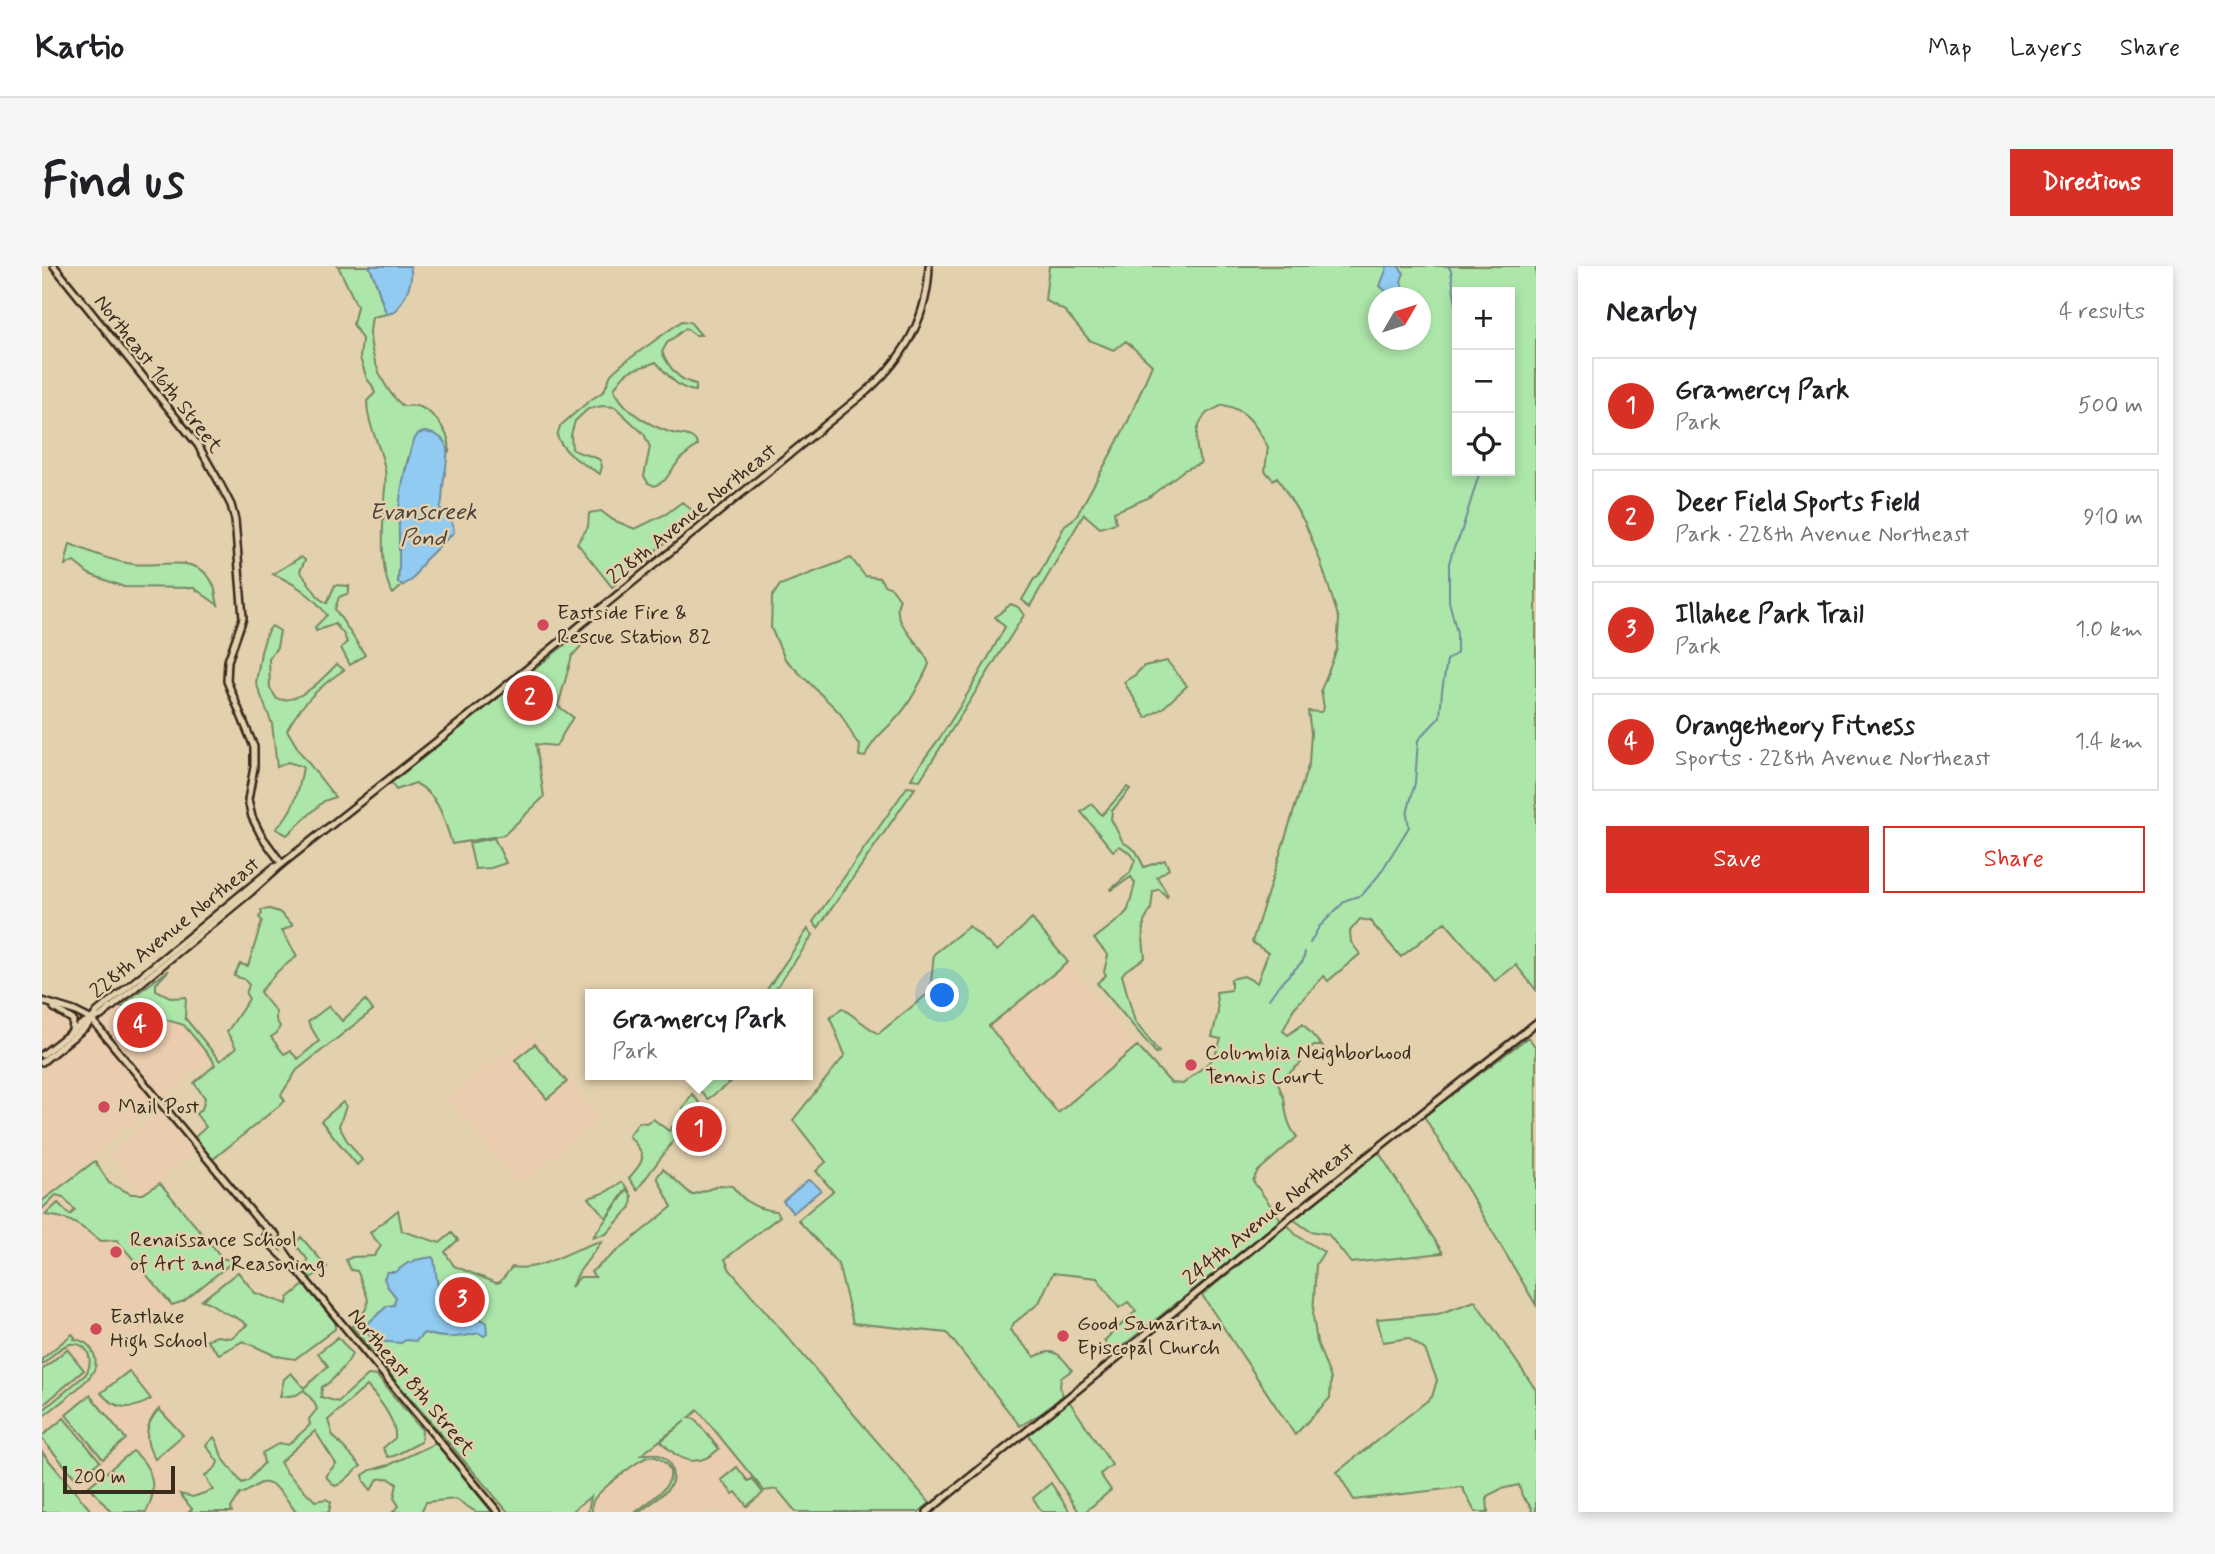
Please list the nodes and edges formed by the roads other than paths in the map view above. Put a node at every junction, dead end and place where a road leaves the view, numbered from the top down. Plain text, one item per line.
1 (54, 266) edge
2 (929, 266) edge
3 (282, 864) junction
4 (255, 889) junction
5 (238, 896) junction
6 (186, 939) junction
7 (170, 960) junction
8 (42, 1001) edge
9 (92, 1020) junction
10 (1536, 1023) edge
11 (72, 1032) junction
12 (42, 1055) edge
13 (42, 1062) edge
14 (268, 1233) junction
15 (273, 1242) junction
16 (498, 1512) edge
17 (927, 1512) edge

1 - 3 street, Northeast 16th Street
2 - 3 street, 228th Avenue Northeast
3 - 4 street, 228th Avenue Northeast
3 - 5 street, 228th Avenue Northeast
4 - 5 street
4 - 7 street, 228th Avenue Northeast
5 - 6 street, 228th Avenue Northeast
6 - 7 street
6 - 9 street, 228th Avenue Northeast
7 - 9 street, 228th Avenue Northeast
8 - 9 street
8 - 11 street
9 - 11 street, 228th Avenue Northeast
9 - 13 street, 228th Avenue Northeast
9 - 14 street
10 - 17 street, 244th Avenue Northeast
11 - 12 street, 228th Avenue Northeast
14 - 15 street
14 - 15 street
15 - 16 street, Northeast 8th Street

